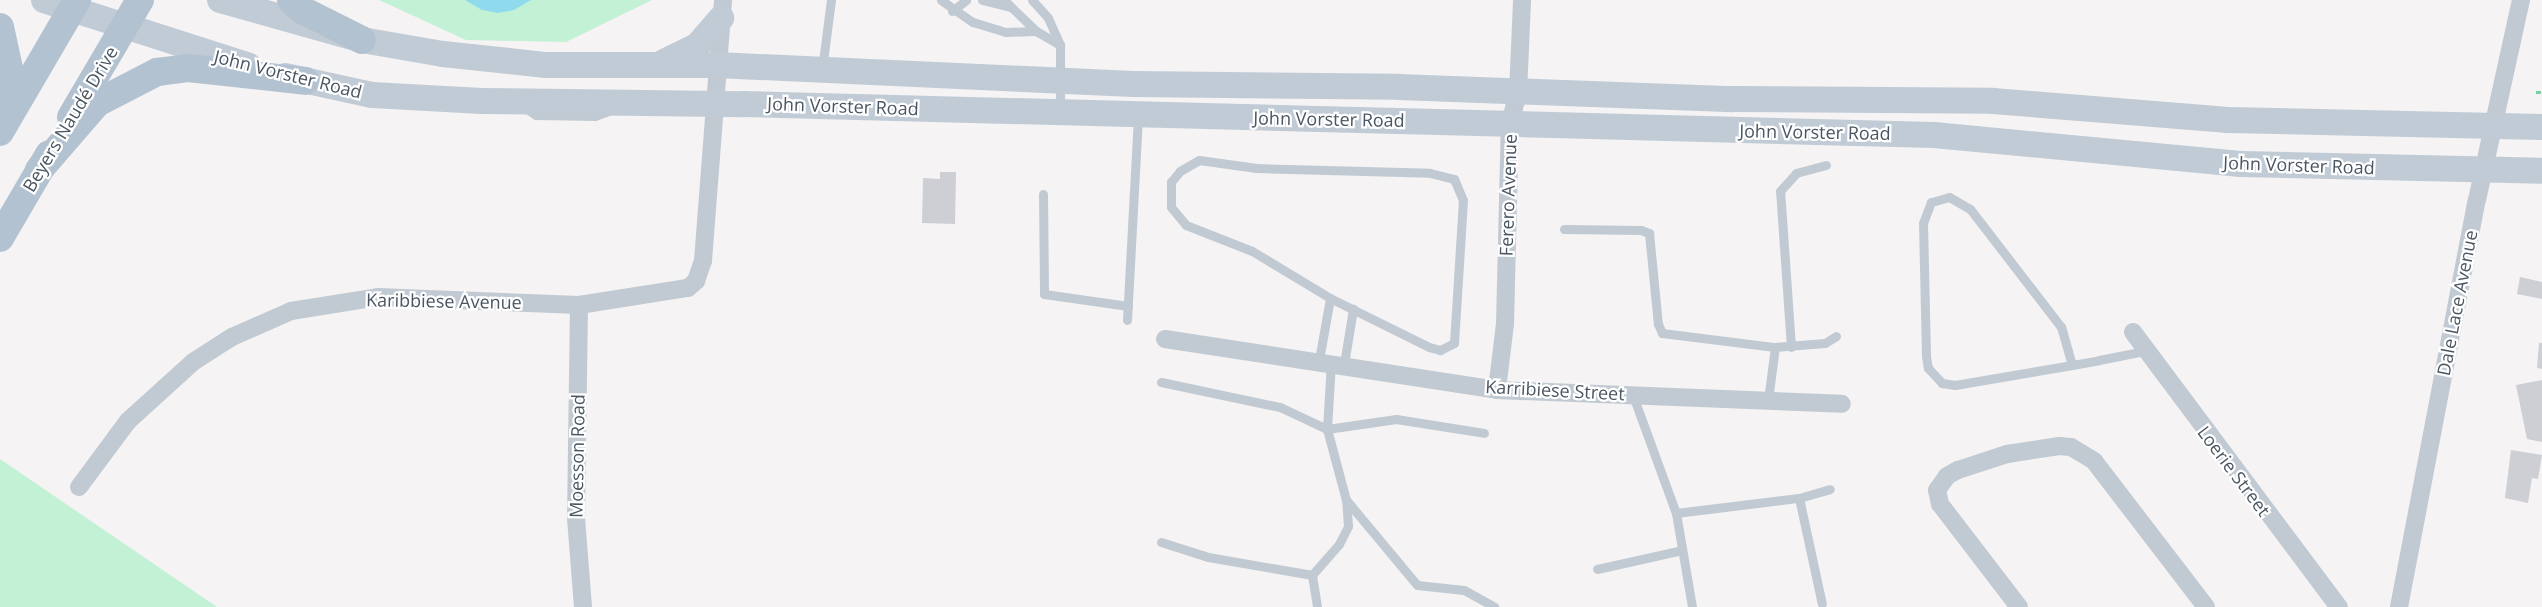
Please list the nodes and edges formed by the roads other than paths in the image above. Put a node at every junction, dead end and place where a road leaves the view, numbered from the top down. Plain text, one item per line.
1 (44, 0) edge
2 (140, 0) edge
3 (220, 0) edge
4 (291, 0) edge
5 (831, 0) edge
6 (941, 0) edge
7 (966, 0) edge
8 (982, 0) edge
9 (1032, 0) edge
10 (1522, 0) edge
11 (2521, 0) edge
12 (1007, 4) edge
13 (74, 5) edge
14 (722, 9) edge
15 (952, 11) junction
16 (0, 27) edge
17 (124, 28) junction
18 (1036, 31) junction
19 (362, 40) junction
20 (1060, 45) junction
21 (716, 65) junction
22 (647, 67) junction
23 (822, 71) junction
24 (1062, 80) junction
25 (305, 81) junction
26 (1518, 93) junction
27 (713, 103) junction
28 (1060, 111) junction
29 (1138, 114) junction
30 (0, 117) edge
31 (1510, 123) junction
32 (2494, 126) junction
33 (2542, 127) edge
34 (0, 132) edge
35 (1826, 165) dead end
36 (2486, 168) junction
37 (39, 170) junction
38 (2542, 171) edge
39 (1043, 194) dead end
40 (1564, 229) dead end
41 (0, 237) edge
42 (1330, 298) junction
43 (579, 305) junction
44 (1128, 306) junction
45 (1353, 309) junction
46 (1127, 320) dead end
47 (2133, 332) dead end
48 (1836, 336) dead end
49 (1165, 339) dead end
50 (1775, 347) junction
51 (1791, 347) junction
52 (2145, 351) junction
53 (1331, 362) junction
54 (2072, 365) junction
55 (1161, 382) dead end
56 (1497, 390) junction
57 (1632, 393) junction
58 (1768, 400) junction
59 (1842, 404) dead end
60 (1327, 429) junction
61 (1485, 433) dead end
62 (79, 487) dead end
63 (1830, 489) dead end
64 (1799, 498) junction
65 (1346, 500) junction
66 (1676, 513) junction
67 (1161, 542) dead end
68 (1682, 550) junction
69 (1597, 569) dead end
70 (1312, 575) junction
71 (1822, 604) dead end
72 (583, 607) edge
73 (1317, 607) edge
74 (1495, 607) edge
75 (1692, 607) edge
76 (2019, 607) edge
77 (2206, 607) edge
78 (2339, 607) edge
79 (2399, 607) edge

1 - 13 main road, John Vorster Road
2 - 17 main road, Beyers Naudé Drive
3 - 19 main road, John Vorster Road
4 - 19 main road
5 - 23 lane
6 - 15 lane
7 - 15 lane
8 - 12 lane
9 - 20 lane
10 - 26 street, Ferero Avenue
11 - 32 street, Dale Lace Avenue
12 - 18 lane
13 - 17 main road, John Vorster Road
13 - 34 main road
14 - 21 street, Karibbiese Avenue
14 - 22 main road
15 - 18 lane
16 - 30 main road
17 - 25 main road, John Vorster Road
17 - 37 main road, Beyers Naudé Drive
18 - 20 lane
19 - 22 main road, John Vorster Road
20 - 24 lane
21 - 22 main road, John Vorster Road
21 - 23 main road, John Vorster Road
21 - 27 street, Karibbiese Avenue
23 - 24 main road, John Vorster Road
24 - 26 main road, John Vorster Road
24 - 28 lane
25 - 27 main road, John Vorster Road
25 - 37 main road
26 - 31 street, Ferero Avenue
26 - 32 main road, John Vorster Road
27 - 28 main road, John Vorster Road
27 - 43 street, Karibbiese Avenue
28 - 29 main road, John Vorster Road
29 - 31 main road, John Vorster Road
29 - 44 lane
31 - 36 main road, John Vorster Road
31 - 56 street, Ferero Avenue
32 - 33 main road, John Vorster Road
32 - 36 street, Dale Lace Avenue
35 - 51 lane
36 - 38 main road, John Vorster Road
36 - 79 street, Dale Lace Avenue
37 - 41 main road, Beyers Naudé Drive
39 - 44 lane
40 - 50 lane
42 - 45 lane
42 - 45 lane
42 - 53 lane
43 - 62 street, Karibbiese Avenue
43 - 72 street, Moesson Road
44 - 46 lane
45 - 53 lane
47 - 52 street, Loerie Street
48 - 51 lane
49 - 53 street, Karribiese Street
50 - 51 lane
50 - 58 lane
52 - 54 lane
52 - 78 street, Loerie Street
53 - 56 street, Karribiese Street
53 - 60 lane
54 - 54 lane
55 - 60 lane
56 - 57 street, Karribiese Street
57 - 58 street, Karribiese Street
57 - 66 lane
58 - 59 street, Karribiese Street
60 - 61 lane
60 - 65 lane
63 - 64 lane
64 - 66 lane
64 - 71 lane
65 - 70 lane
65 - 74 lane
66 - 68 lane
67 - 70 lane
68 - 69 lane
68 - 75 lane
70 - 73 lane
76 - 77 street

